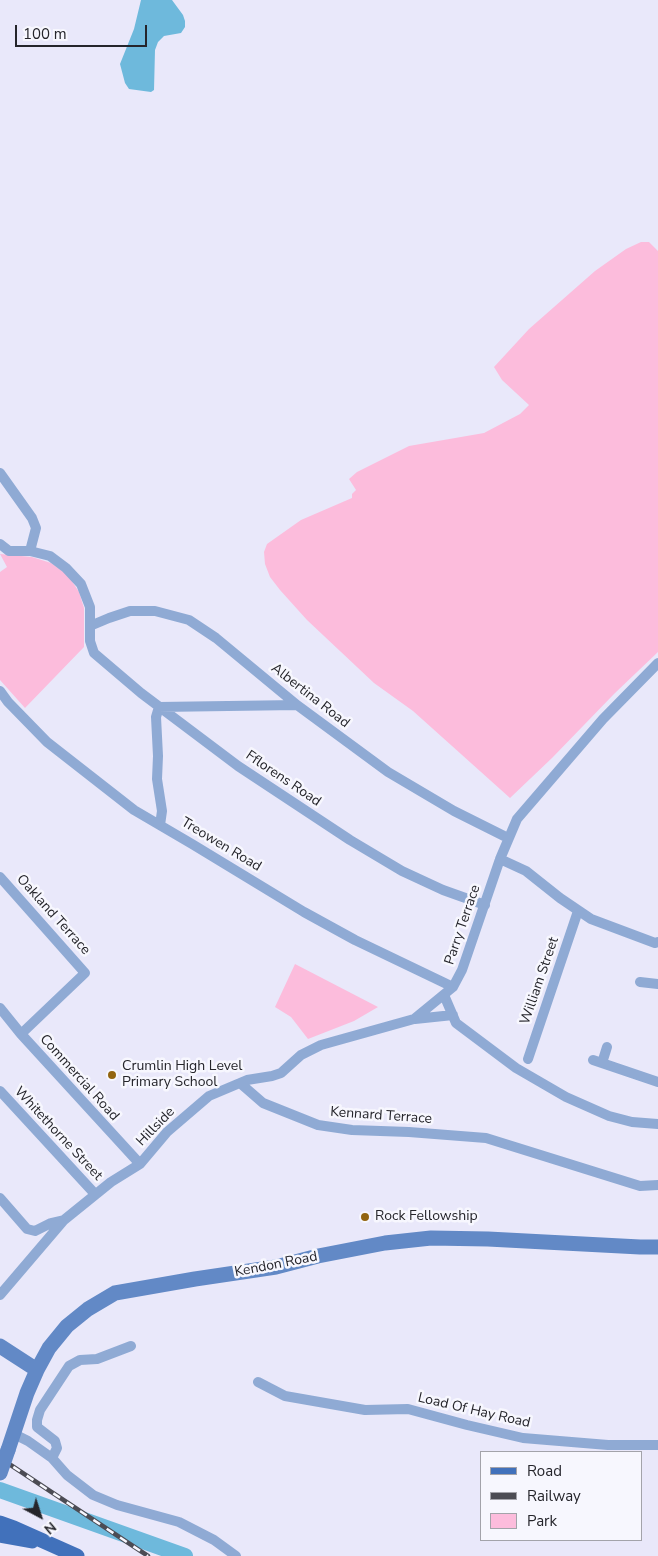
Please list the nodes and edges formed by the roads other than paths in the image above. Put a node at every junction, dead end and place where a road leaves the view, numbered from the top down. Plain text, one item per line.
1 (0, 472) edge
2 (0, 544) edge
3 (30, 550) junction
4 (90, 626) junction
5 (658, 663) edge
6 (0, 691) edge
7 (297, 705) junction
8 (159, 706) junction
9 (160, 825) junction
10 (508, 838) junction
11 (500, 859) junction
12 (0, 877) edge
13 (485, 905) junction
14 (578, 912) junction
15 (658, 942) edge
16 (640, 982) dead end
17 (658, 984) edge
18 (453, 987) junction
19 (444, 995) junction
20 (0, 1008) edge
21 (453, 1016) junction
22 (414, 1019) junction
23 (21, 1034) junction
24 (607, 1047) dead end
25 (528, 1059) dead end
26 (658, 1082) edge
27 (240, 1083) junction
28 (0, 1091) edge
29 (658, 1124) edge
30 (140, 1164) junction
31 (658, 1185) edge
32 (95, 1194) junction
33 (0, 1198) edge
34 (64, 1220) junction
35 (658, 1247) edge
36 (0, 1295) edge
37 (0, 1346) edge
38 (131, 1346) dead end
39 (37, 1370) junction
40 (258, 1382) dead end
41 (14, 1434) junction
42 (658, 1445) edge
43 (52, 1458) junction
44 (0, 1473) edge
45 (0, 1524) edge
46 (0, 1535) edge
47 (51, 1544) junction
48 (77, 1556) edge
49 (236, 1556) edge

1 - 3 street
2 - 3 street
3 - 4 street
4 - 7 street, Albertina Road
4 - 8 street, Fflorens Road
5 - 10 street, Parry Terrace
6 - 9 street, Treowen Road
7 - 8 street
7 - 10 street, Albertina Road
8 - 9 street
8 - 13 street, Fflorens Road
9 - 18 street, Treowen Road
10 - 11 street, Parry Terrace
11 - 13 street, Parry Terrace
11 - 14 street
12 - 23 street, Oakland Terrace
13 - 18 street, Parry Terrace
14 - 15 street
14 - 25 street, William Street
16 - 17 street
18 - 19 street, Parry Terrace
19 - 21 street
19 - 22 street, Hillside
20 - 23 street, Commercial Road
21 - 22 street
21 - 29 street
22 - 27 street, Hillside
23 - 30 street, Commercial Road
24 - 26 street
27 - 30 street, Hillside
27 - 31 street, Kennard Terrace
28 - 32 street, Whitethorne Street
30 - 32 street, Hillside
32 - 34 street, Hillside
33 - 34 street
34 - 36 street, Hillside
35 - 39 main road, Kendon Road
37 - 39 main road
38 - 43 street
39 - 41 main road, Kendon Road
40 - 42 street, Load Of Hay Road
41 - 43 street
41 - 44 main road, Kendon Road, bridge
43 - 49 street
45 - 47 main road
46 - 47 main road
47 - 48 main road

